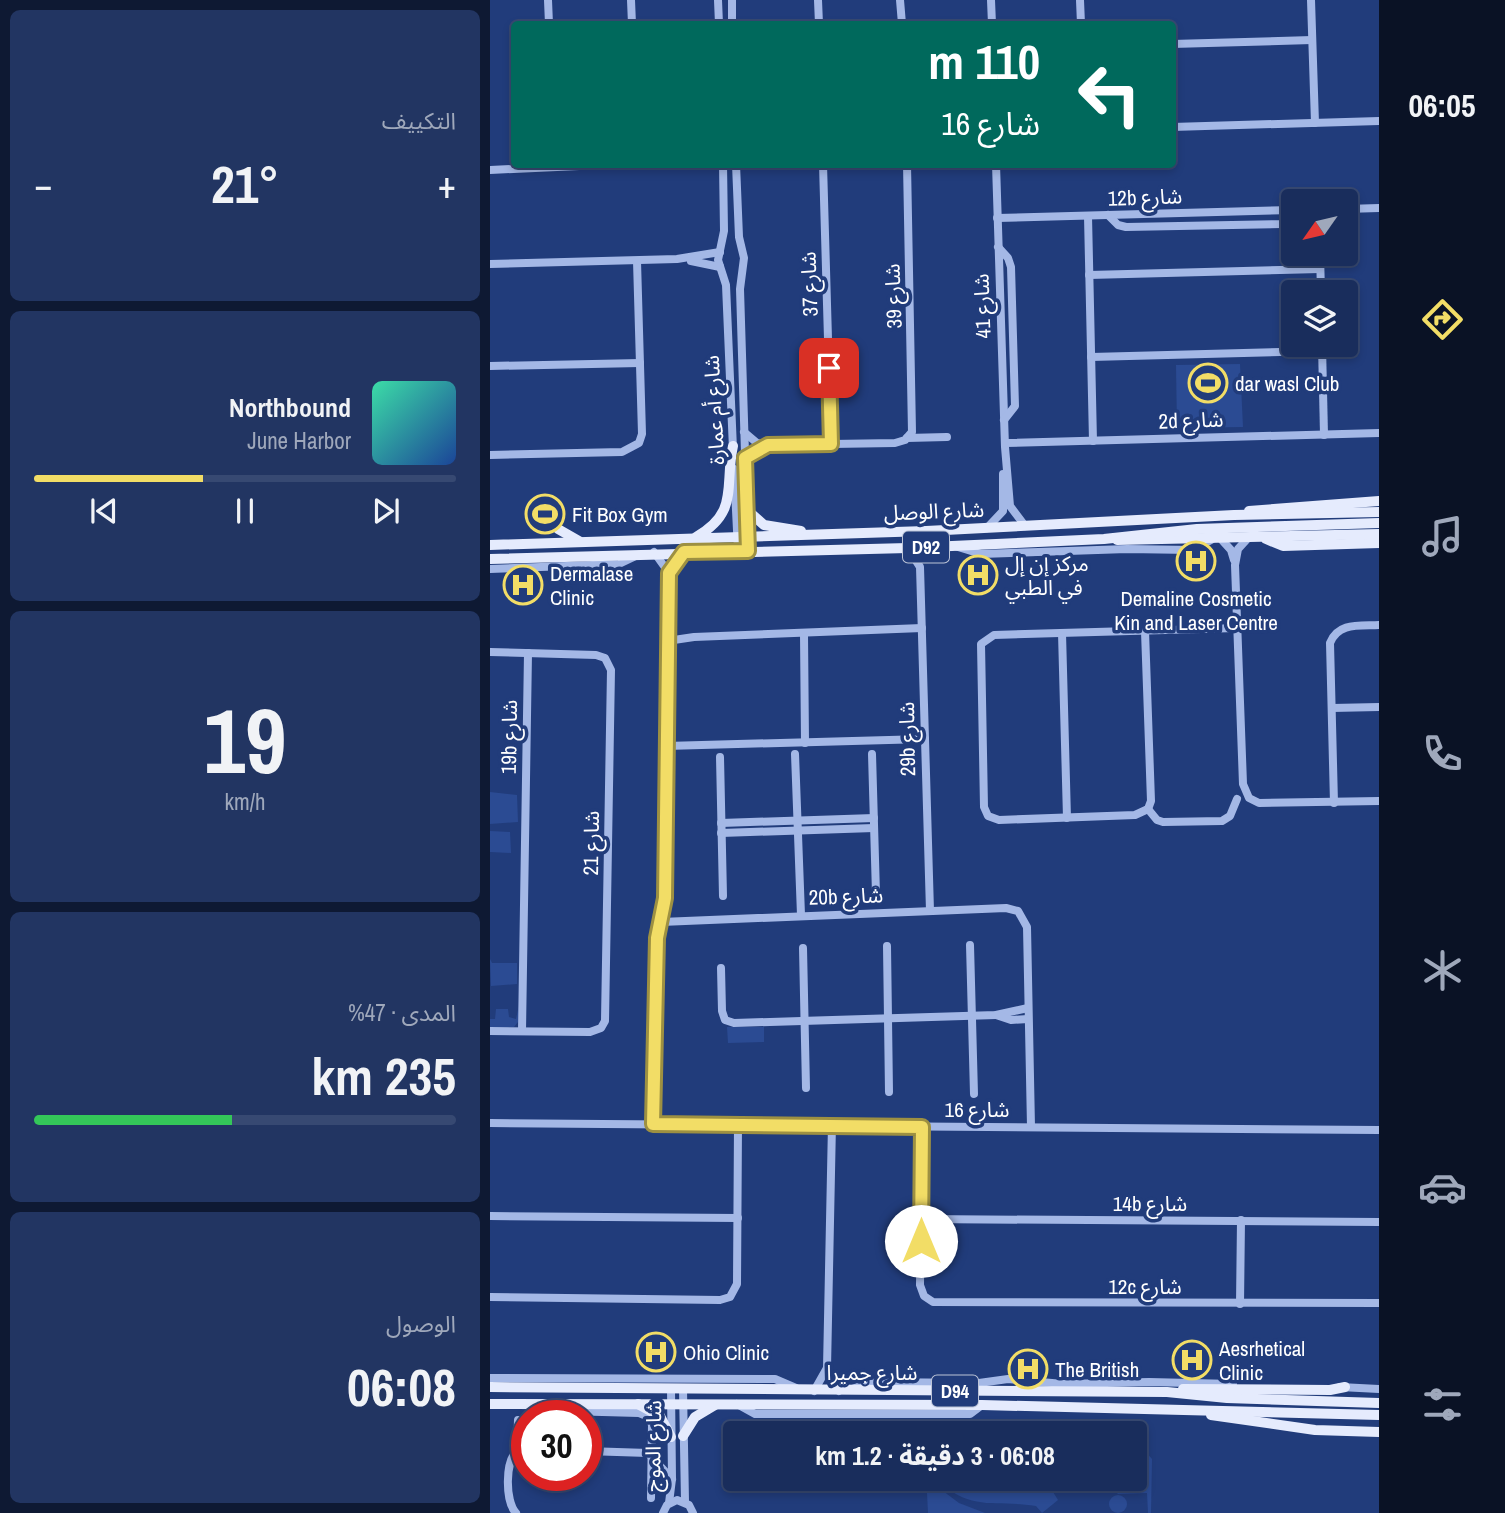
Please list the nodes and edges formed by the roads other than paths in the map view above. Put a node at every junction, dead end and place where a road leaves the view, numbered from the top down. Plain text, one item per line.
1 (548, 0) edge
2 (631, 0) edge
3 (718, 0) edge
4 (732, 0) edge
5 (739, 0) edge
6 (818, 0) edge
7 (991, 0) edge
8 (1080, 0) edge
9 (1311, 0) edge
10 (900, 1) edge
11 (732, 10) junction
12 (549, 21) edge
13 (632, 21) edge
14 (719, 21) edge
15 (732, 21) edge
16 (819, 21) edge
17 (902, 21) edge
18 (992, 21) edge
19 (1081, 21) edge
20 (1312, 40) junction
21 (1176, 44) edge
22 (1379, 121) edge
23 (1315, 123) junction
24 (1176, 127) edge
25 (522, 168) edge
26 (723, 168) edge
27 (736, 168) edge
28 (823, 168) edge
29 (907, 168) edge
30 (996, 168) edge
31 (490, 170) edge
32 (1379, 208) edge
33 (1358, 209) edge
34 (1281, 210) edge
35 (1108, 215) junction
36 (1088, 216) junction
37 (997, 218) junction
38 (1281, 224) edge
39 (742, 251) junction
40 (720, 252) junction
41 (677, 260) junction
42 (637, 261) junction
43 (490, 264) edge
44 (721, 267) junction
45 (741, 267) junction
46 (1320, 269) joint
47 (1089, 275) junction
48 (1320, 280) edge
49 (1281, 350) edge
50 (1091, 357) junction
51 (1322, 357) edge
52 (640, 363) junction
53 (490, 366) edge
54 (744, 432) junction
55 (1379, 433) edge
56 (1324, 435) junction
57 (947, 437) dead end
58 (907, 438) junction
59 (1093, 441) junction
60 (831, 444) junction
61 (768, 445) junction
62 (1005, 445) junction
63 (733, 446) junction
64 (490, 455) edge
65 (745, 458) junction
66 (1379, 501) edge
67 (746, 509) junction
68 (1379, 512) edge
69 (1234, 515) junction
70 (1379, 523) edge
71 (1025, 526) junction
72 (986, 528) junction
73 (558, 529) dead end
74 (1379, 534) edge
75 (810, 535) junction
76 (742, 536) junction
77 (1264, 537) junction
78 (1104, 538) junction
79 (1248, 538) junction
80 (690, 539) junction
81 (1216, 539) junction
82 (1379, 542) edge
83 (581, 543) junction
84 (490, 545) edge
85 (956, 545) junction
86 (936, 546) junction
87 (908, 548) junction
88 (747, 551) junction
89 (654, 552) junction
90 (684, 552) junction
91 (640, 553) junction
92 (490, 559) edge
93 (1235, 565) junction
94 (920, 567) junction
95 (490, 569) edge
96 (669, 573) junction
97 (1379, 625) edge
98 (1236, 628) junction
99 (922, 631) junction
100 (1145, 631) junction
101 (1062, 633) junction
102 (804, 634) junction
103 (667, 637) junction
104 (490, 652) edge
105 (528, 653) junction
106 (1379, 707) edge
107 (1332, 708) junction
108 (925, 739) junction
109 (806, 743) junction
110 (666, 746) junction
111 (795, 754) dead end
112 (872, 754) dead end
113 (720, 757) dead end
114 (1237, 799) dead end
115 (1379, 801) edge
116 (1334, 803) junction
117 (1148, 809) junction
118 (874, 818) junction
119 (1067, 818) junction
120 (797, 821) junction
121 (721, 828) junction
122 (874, 828) junction
123 (798, 831) junction
124 (876, 894) dead end
125 (723, 897) dead end
126 (930, 911) junction
127 (801, 915) junction
128 (662, 918) junction
129 (970, 945) dead end
130 (887, 946) dead end
131 (803, 948) dead end
132 (721, 968) dead end
133 (1028, 1008) junction
134 (996, 1015) junction
135 (972, 1016) junction
136 (888, 1018) junction
137 (1028, 1018) junction
138 (804, 1020) junction
139 (490, 1031) edge
140 (522, 1031) junction
141 (806, 1088) dead end
142 (889, 1092) dead end
143 (974, 1094) dead end
144 (490, 1123) edge
145 (653, 1124) junction
146 (832, 1124) junction
147 (738, 1125) junction
148 (922, 1127) junction
149 (1031, 1127) junction
150 (1379, 1130) edge
151 (490, 1216) edge
152 (738, 1218) junction
153 (921, 1219) junction
154 (1241, 1220) junction
155 (1379, 1222) edge
156 (490, 1297) edge
157 (1379, 1303) edge
158 (1240, 1304) junction
159 (827, 1368) junction
160 (490, 1378) edge
161 (490, 1387) edge
162 (1345, 1387) junction
163 (677, 1389) junction
164 (1379, 1389) edge
165 (799, 1390) junction
166 (814, 1391) junction
167 (843, 1391) junction
168 (1167, 1392) junction
169 (602, 1402) edge
170 (632, 1402) junction
171 (677, 1402) junction
172 (1379, 1403) edge
173 (490, 1404) edge
174 (511, 1404) edge
175 (716, 1404) junction
176 (1188, 1410) junction
177 (602, 1412) edge
178 (1379, 1415) edge
179 (1379, 1432) edge
180 (677, 1436) junction
181 (602, 1452) edge
182 (650, 1454) junction
183 (511, 1459) edge
184 (672, 1479) junction
185 (650, 1498) dead end
186 (685, 1502) junction
187 (666, 1508) edge
188 (516, 1513) edge
189 (654, 1513) edge
190 (693, 1513) edge

1 - 12 street
2 - 13 street
3 - 14 street
4 - 11 street
5 - 11 street
6 - 16 street
7 - 18 street
8 - 19 street
9 - 20 street
10 - 17 street
11 - 15 street
20 - 21 street
20 - 23 street
22 - 23 street
23 - 24 street
25 - 31 street
26 - 40 street
27 - 39 street
28 - 60 street, شارع 37
29 - 58 street, شارع 39
30 - 37 street, شارع 41
32 - 33 street
34 - 35 street, 12b شارع
35 - 36 street, 12b شارع
35 - 38 street
36 - 37 street, 12b شارع
36 - 47 street
37 - 62 street, شارع 41
39 - 40 street
39 - 45 street
40 - 41 street
40 - 44 street
41 - 42 street
41 - 44 street
42 - 43 street
42 - 52 street
44 - 45 street
44 - 63 street, شارع أم عمارة
45 - 54 street, شارع أم عمارة
46 - 47 street
46 - 48 street
47 - 50 street
49 - 50 street
50 - 59 street
51 - 56 street
52 - 53 street
52 - 64 street
54 - 61 street
54 - 65 street, شارع أم عمارة
55 - 56 street, 2d شارع
56 - 59 street, 2d شارع
57 - 58 street
58 - 60 street
59 - 62 street, 2d شارع
60 - 61 street
61 - 65 street
62 - 71 street, شارع 41
62 - 72 street, شارع 41
63 - 76 street, شارع أم عمارة
63 - 80 main road
65 - 67 street, شارع أم عمارة
66 - 69 main road
67 - 75 main road
67 - 76 street, شارع أم عمارة
68 - 69 main road, شارع الوصل / D92
69 - 71 main road, شارع الوصل / D92
70 - 78 main road, شارع الوصل / D92
71 - 72 main road, شارع الوصل / D92
72 - 75 main road, شارع الوصل / D92
73 - 83 main road
74 - 77 main road, شارع الوصل / D92
75 - 76 main road, شارع الوصل / D92
75 - 88 main road
76 - 80 main road, شارع الوصل / D92
76 - 88 street, شارع أم عمارة
77 - 79 main road, شارع الوصل / D92
77 - 82 main road
78 - 81 main road, شارع الوصل / D92
78 - 85 main road, شارع الوصل / D92
79 - 81 main road, شارع الوصل / D92
79 - 93 street
80 - 83 main road, شارع الوصل / D92
81 - 85 street, شارع الوصل
81 - 93 street
83 - 84 main road, شارع الوصل / D92
85 - 86 main road, شارع الوصل / D92
86 - 87 main road, شارع الوصل / D92
86 - 94 street
87 - 88 main road, شارع الوصل / D92
87 - 94 street
88 - 90 main road, شارع الوصل / D92
89 - 90 main road, شارع الوصل / D92
89 - 91 main road, شارع الوصل / D92
89 - 96 street
90 - 96 street
91 - 92 main road, شارع الوصل / D92
91 - 95 street, شارع الوصل
93 - 98 street
94 - 99 street, 29b شارع
96 - 103 street
97 - 107 street
98 - 100 street
98 - 116 street
99 - 102 street
99 - 108 street, 29b شارع
100 - 101 street
100 - 117 street
101 - 119 street
101 - 119 street
102 - 103 street
102 - 109 street
103 - 110 street
104 - 105 street
105 - 140 street, 19b شارع
105 - 140 street, شارع 21
106 - 107 street
107 - 116 street
108 - 109 street
108 - 126 street, 29b شارع
109 - 110 street
110 - 128 street
111 - 120 street
112 - 118 street
113 - 121 street
114 - 117 street
115 - 116 street
117 - 119 street
118 - 120 street
118 - 122 street
120 - 121 street
120 - 123 street
121 - 123 street
121 - 125 street
122 - 123 street
122 - 124 street
123 - 127 street
126 - 127 street, 20b شارع
126 - 133 street, 20b شارع
127 - 128 street, 20b شارع
128 - 145 street
129 - 135 street
130 - 136 street
131 - 138 street
132 - 138 street
133 - 134 street
133 - 137 street
134 - 135 street
134 - 137 street
135 - 136 street
135 - 143 street
136 - 138 street
136 - 142 street
137 - 149 street
138 - 141 street
139 - 140 street
144 - 145 street, شارع 16
145 - 147 street, شارع 16
146 - 147 street, شارع 16
146 - 148 street, شارع 16
146 - 159 street
147 - 152 street
148 - 149 street, شارع 16
148 - 153 street
149 - 150 street, شارع 16
151 - 152 street
152 - 156 street
153 - 154 street, 14b شارع
153 - 158 street, 12c شارع
154 - 155 street, 14b شارع
154 - 158 street
157 - 158 street, 12c شارع
159 - 166 street
159 - 167 street
160 - 165 street
161 - 163 main road, شارع جميرا / D94
162 - 164 street
162 - 167 street
162 - 168 main road
163 - 165 main road, شارع جميرا / D94
163 - 171 street, شارع الموج
165 - 166 main road, شارع جميرا / D94
166 - 167 main road, شارع جميرا / D94
167 - 168 main road, شارع جميرا / D94
168 - 172 main road, شارع جميرا / D94
169 - 170 main road, شارع جميرا / D94
170 - 171 main road, شارع جميرا / D94
170 - 180 main road
171 - 175 main road, شارع جميرا / D94
171 - 180 street, شارع الموج
173 - 174 main road, شارع جميرا / D94
175 - 176 main road, شارع جميرا / D94
175 - 180 main road
176 - 178 main road, شارع جميرا / D94
176 - 179 main road
177 - 182 street
180 - 184 street, شارع الموج
180 - 186 street, شارع الموج
181 - 182 street
182 - 184 street
182 - 185 street
183 - 188 street
184 - 187 street, شارع الموج
186 - 187 street
186 - 190 street
187 - 189 street

